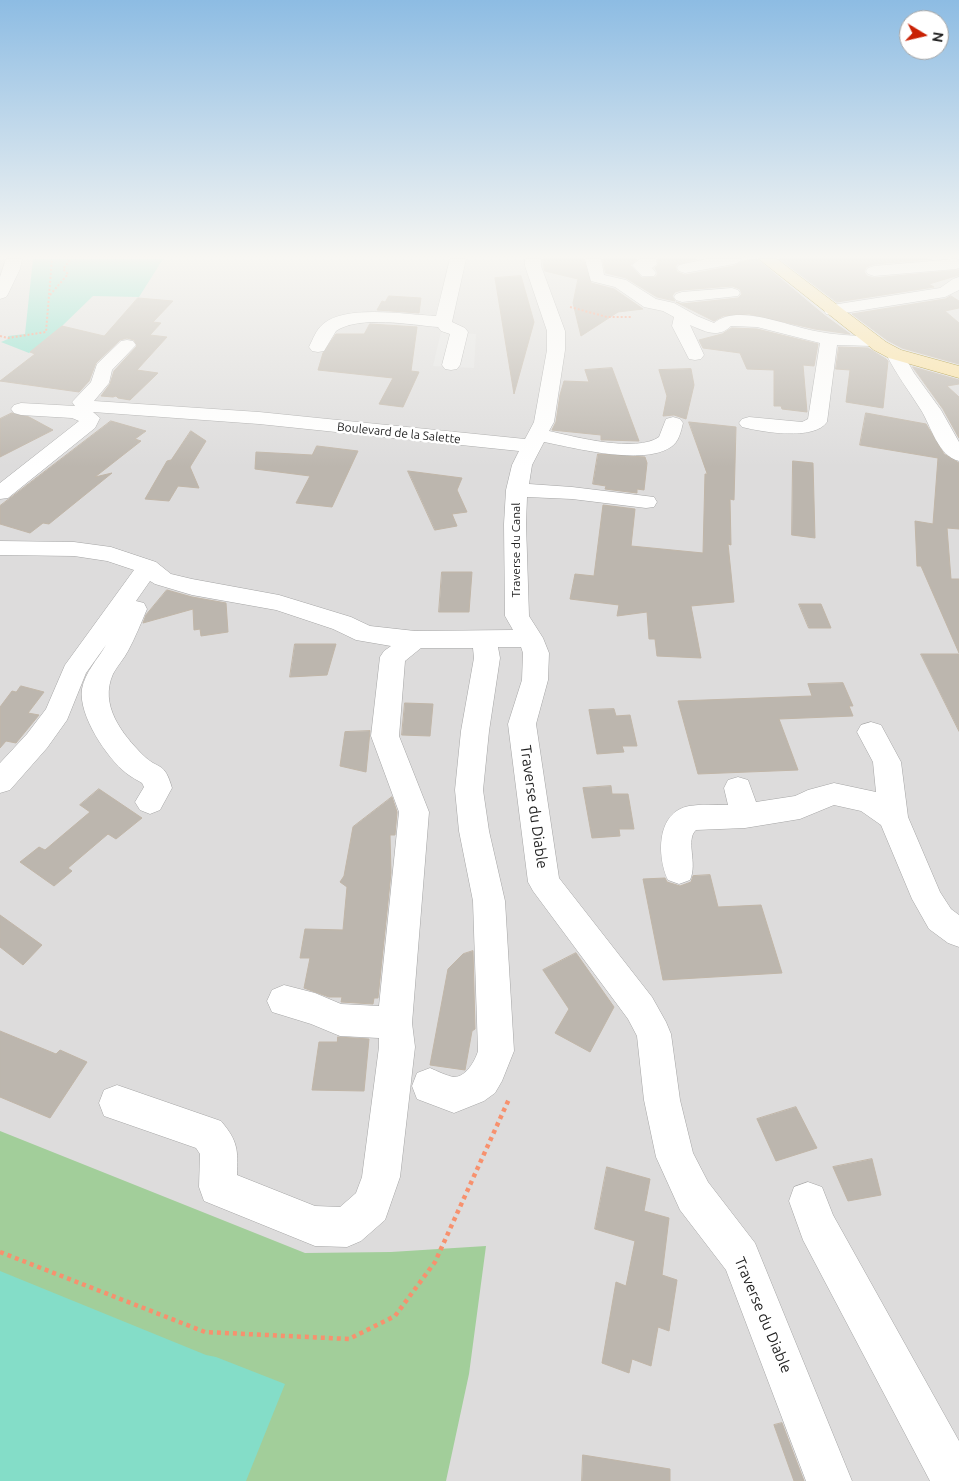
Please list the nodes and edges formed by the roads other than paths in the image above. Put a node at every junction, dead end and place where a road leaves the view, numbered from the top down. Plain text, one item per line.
1 (329, 328) edge
2 (450, 328) edge
3 (459, 328) edge
4 (555, 328) edge
5 (682, 328) edge
6 (781, 328) edge
7 (856, 328) edge
8 (459, 332) junction
9 (829, 339) junction
10 (873, 341) junction
11 (127, 345) dead end
12 (318, 347) dead end
13 (895, 354) junction
14 (695, 355) dead end
15 (451, 365) dead end
16 (959, 372) edge
17 (21, 409) dead end
18 (673, 422) dead end
19 (749, 423) dead end
20 (535, 441) junction
21 (959, 455) edge
22 (517, 490) junction
23 (0, 493) edge
24 (646, 502) dead end
25 (0, 548) edge
26 (141, 576) junction
27 (531, 638) junction
28 (415, 640) junction
29 (485, 640) junction
30 (871, 732) dead end
31 (0, 782) edge
32 (150, 802) dead end
33 (892, 817) junction
34 (679, 872) dead end
35 (959, 933) edge
36 (284, 1001) dead end
37 (395, 1023) junction
38 (430, 1086) dead end
39 (117, 1103) dead end
40 (808, 1201) dead end
41 (829, 1481) edge
42 (953, 1481) edge

1 - 12 street
2 - 8 street
3 - 8 street
4 - 20 street, Traverse du Canal
5 - 14 street
6 - 9 street
7 - 10 main road
8 - 15 street
9 - 10 street
9 - 19 street
10 - 13 main road
11 - 20 street, Boulevard de la Salette
13 - 16 main road
13 - 21 street
17 - 23 street
18 - 20 street, Boulevard de la Salette
20 - 22 street, Traverse du Canal
22 - 24 street
22 - 27 street, Traverse du Canal
25 - 26 street
26 - 28 street
26 - 31 street
26 - 32 street
27 - 29 street
27 - 41 street, Traverse du Diable
28 - 29 street
28 - 37 street
29 - 38 street
30 - 33 street
33 - 34 street
33 - 35 street
36 - 37 street
37 - 39 street
40 - 42 street

